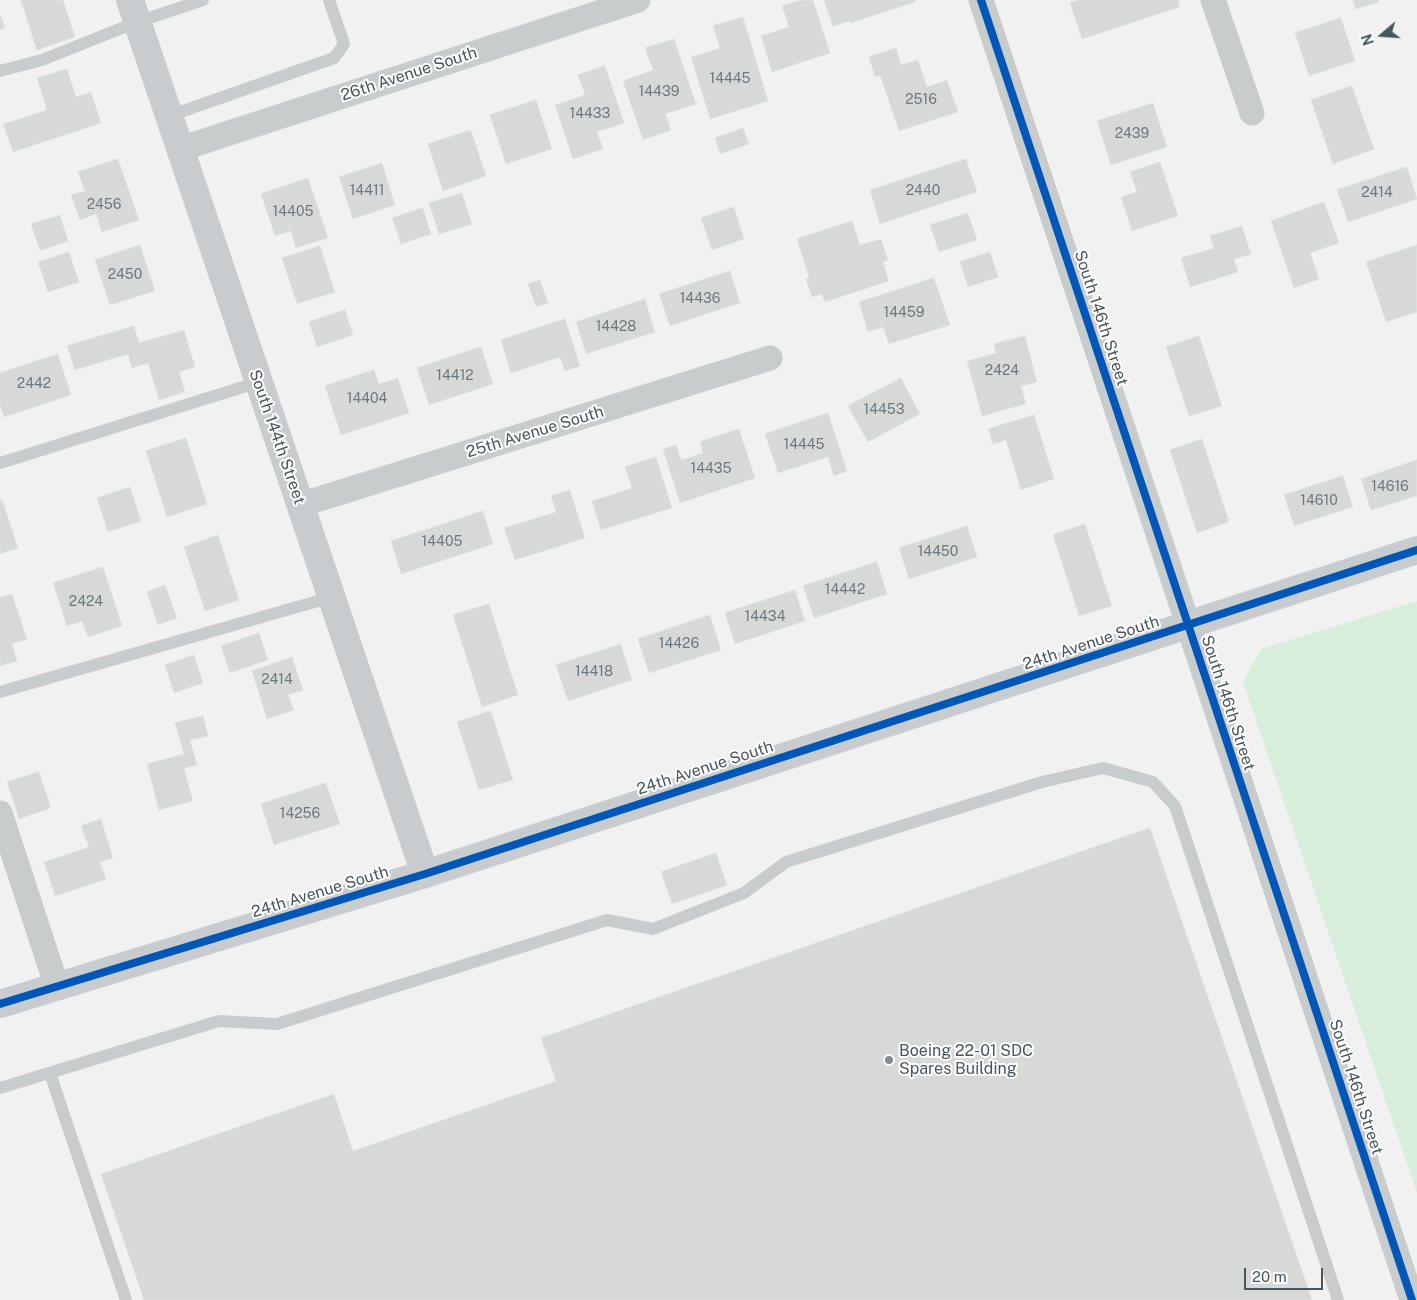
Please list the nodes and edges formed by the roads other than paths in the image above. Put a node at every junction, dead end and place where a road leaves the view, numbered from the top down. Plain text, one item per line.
1 (203, 0) edge
2 (329, 0) edge
3 (638, 0) edge
4 (981, 0) edge
5 (1213, 0) edge
6 (134, 11) edge
7 (0, 71) edge
8 (1252, 113) dead end
9 (169, 116) junction
10 (180, 149) junction
11 (770, 358) dead end
12 (259, 382) junction
13 (0, 462) edge
14 (300, 505) junction
15 (1417, 550) edge
16 (332, 597) junction
17 (1188, 626) junction
18 (0, 692) edge
19 (0, 813) edge
20 (425, 874) junction
21 (57, 987) junction
22 (0, 1004) edge
23 (50, 1073) junction
24 (0, 1088) edge
25 (1413, 1291) edge
26 (126, 1300) edge
27 (1338, 1300) edge

1 - 6 lane
2 - 9 lane
3 - 10 street, 26th Avenue South
4 - 17 street, South 146th Street
5 - 8 street
6 - 7 lane
6 - 9 street, South 144th Street
9 - 10 street, South 144th Street
10 - 12 street, South 144th Street
11 - 14 street, 25th Avenue South
12 - 13 lane
12 - 14 street, South 144th Street
14 - 16 street, South 144th Street
15 - 17 street, 24th Avenue South
16 - 18 lane
16 - 20 street, South 144th Street
17 - 20 street, 24th Avenue South
17 - 25 street, South 146th Street
19 - 21 street
20 - 21 street, 24th Avenue South
21 - 22 street, 24th Avenue South
23 - 24 lane
23 - 26 lane
23 - 27 lane

